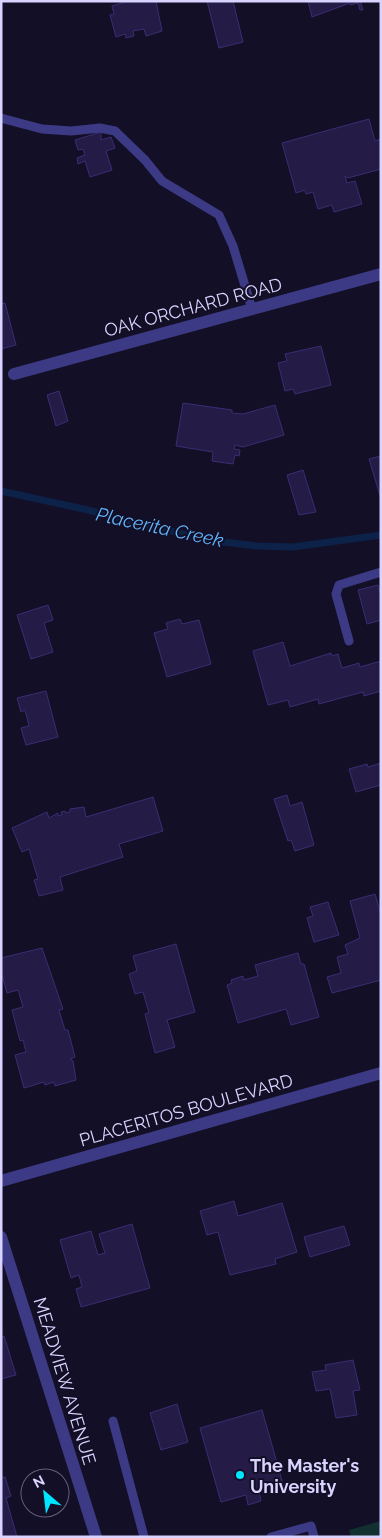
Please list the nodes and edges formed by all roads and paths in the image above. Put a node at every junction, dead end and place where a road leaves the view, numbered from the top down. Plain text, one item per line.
1 (1, 118) edge
2 (381, 274) edge
3 (252, 309) junction
4 (14, 374) dead end
5 (381, 572) edge
6 (349, 641) dead end
7 (381, 1073) edge
8 (1, 1181) edge
9 (1, 1237) edge
10 (113, 1420) dead end
11 (96, 1537) edge
12 (144, 1537) edge
13 (271, 1537) edge
14 (314, 1537) edge

1 - 3 lane
2 - 3 street, OAK ORCHARD ROAD
3 - 4 street, OAK ORCHARD ROAD
5 - 6 lane
7 - 8 street, PLACERITOS BOULEVARD
9 - 11 street, MEADVIEW AVENUE
10 - 12 lane
13 - 14 lane

